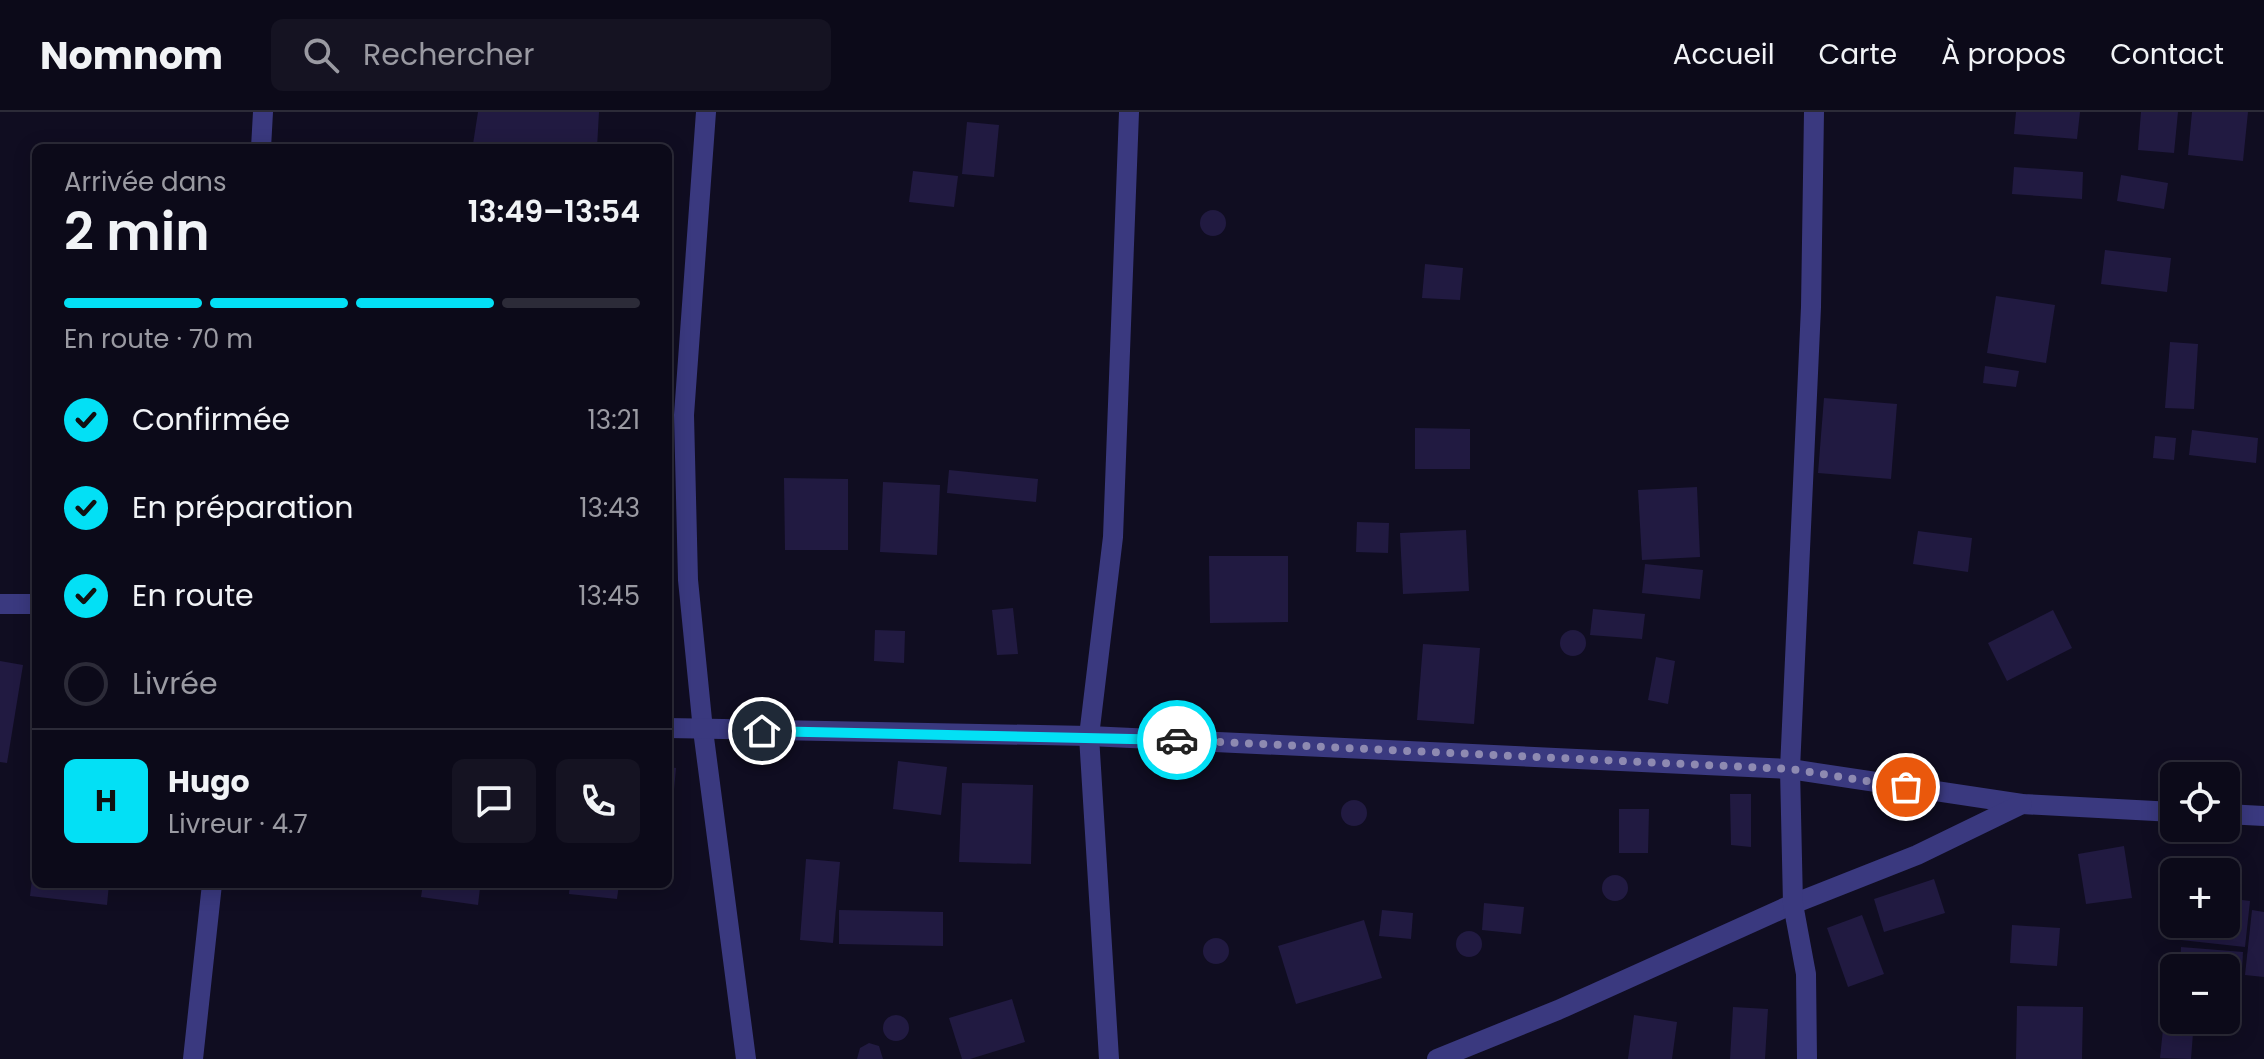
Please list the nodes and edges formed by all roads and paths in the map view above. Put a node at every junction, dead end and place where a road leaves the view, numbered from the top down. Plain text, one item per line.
1 (263, 112) edge
2 (706, 112) edge
3 (1129, 112) edge
4 (1814, 112) edge
5 (261, 144) edge
6 (0, 604) edge
7 (32, 604) edge
8 (672, 728) edge
9 (703, 730) junction
10 (1089, 736) junction
11 (1790, 769) junction
12 (2022, 804) junction
13 (2160, 811) edge
14 (2240, 815) edge
15 (2264, 816) edge
16 (212, 888) edge
17 (1793, 904) junction
18 (193, 1059) edge
19 (746, 1059) edge
20 (1109, 1059) edge
21 (1437, 1059) edge
22 (1807, 1059) edge

1 - 5 street
2 - 9 street
3 - 10 street
4 - 11 street
6 - 7 street
8 - 9 street
9 - 10 street
9 - 19 street
10 - 11 street
10 - 20 street
11 - 12 street
11 - 17 street
12 - 13 street
12 - 17 street
14 - 15 street
16 - 18 street
17 - 21 street
17 - 22 street

